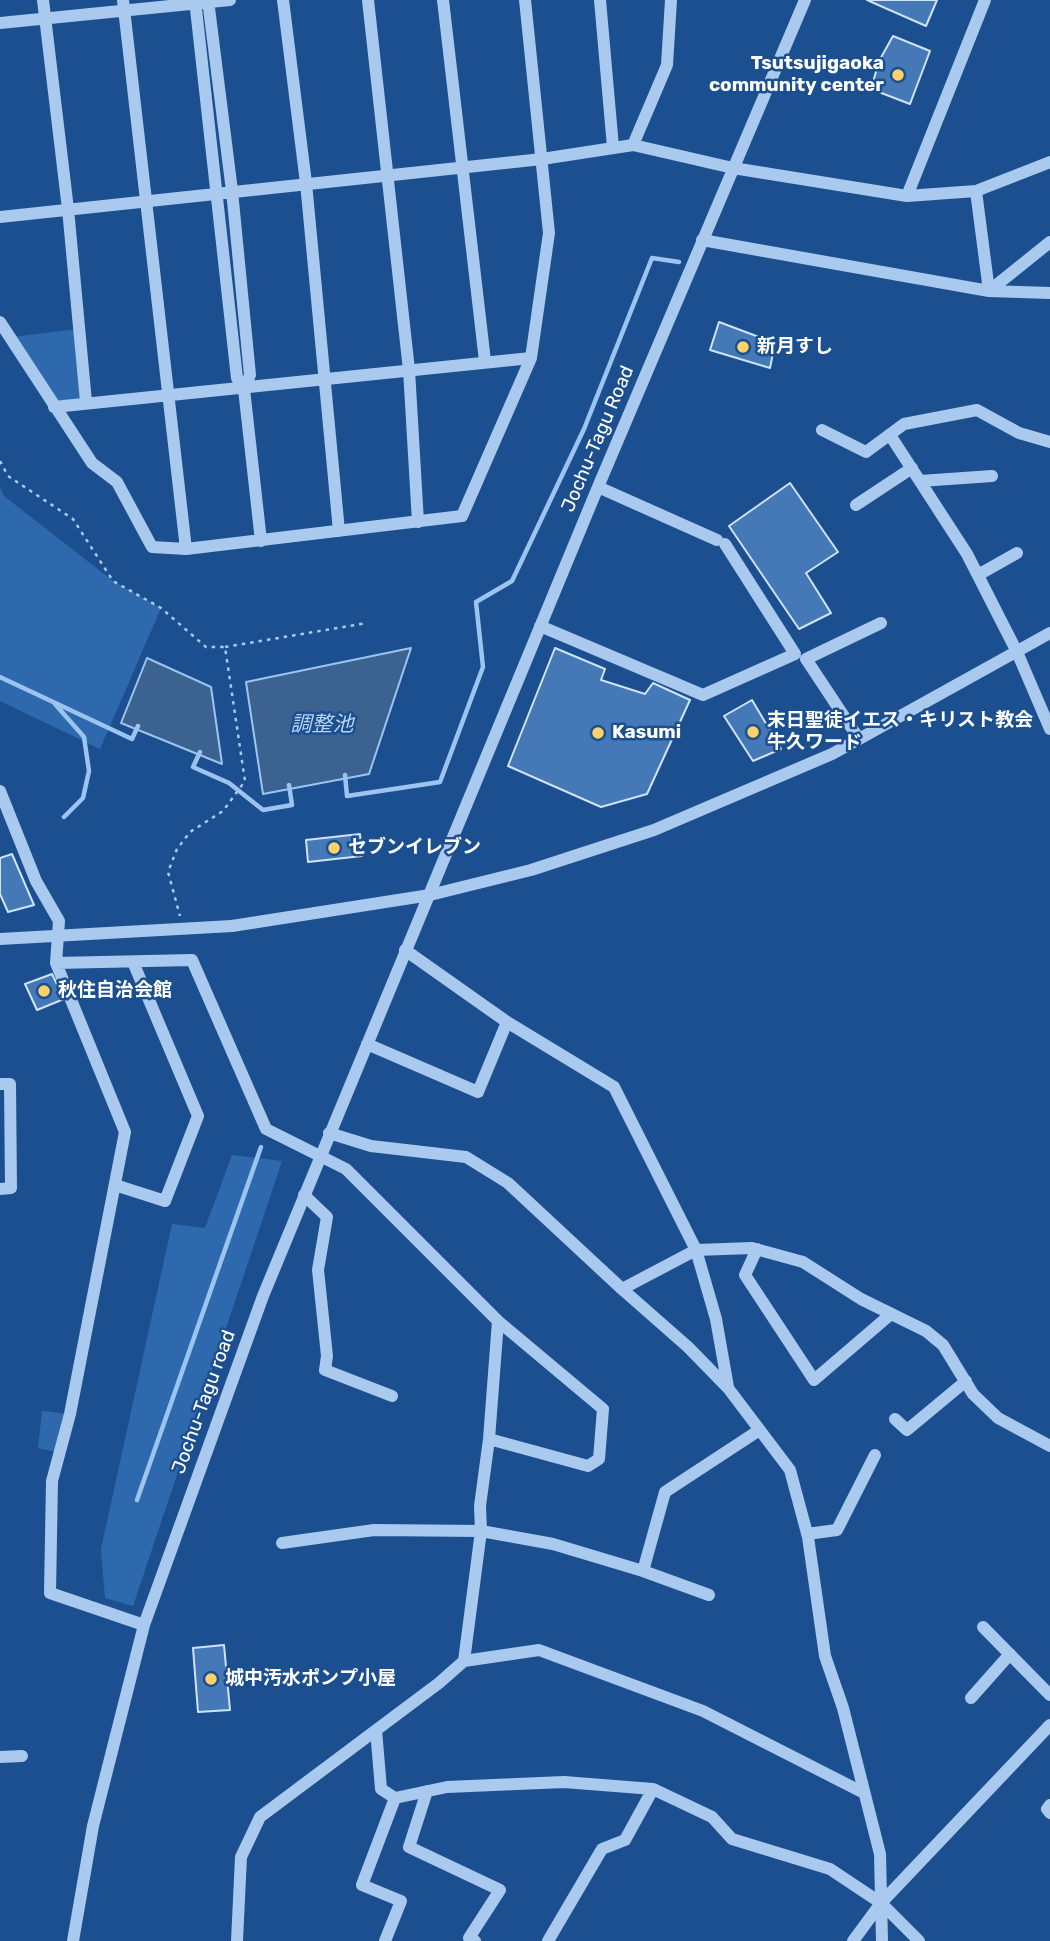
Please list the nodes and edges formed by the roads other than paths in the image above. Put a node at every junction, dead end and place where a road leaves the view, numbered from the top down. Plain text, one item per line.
1 (43, 0) edge
2 (230, 0) edge
3 (283, 0) edge
4 (368, 0) edge
5 (443, 0) edge
6 (525, 0) edge
7 (600, 0) edge
8 (671, 0) edge
9 (805, 0) edge
10 (985, 0) edge
11 (208, 1) edge
12 (195, 2) edge
13 (124, 6) edge
14 (45, 18) junction
15 (0, 23) edge
16 (633, 145) junction
17 (613, 148) junction
18 (542, 159) junction
19 (1050, 162) edge
20 (461, 168) junction
21 (733, 168) junction
22 (385, 174) junction
23 (306, 183) junction
24 (232, 191) junction
25 (975, 191) junction
26 (218, 193) junction
27 (907, 196) junction
28 (145, 201) junction
29 (68, 209) junction
30 (0, 217) edge
31 (702, 240) junction
32 (1050, 242) edge
33 (989, 291) junction
34 (1050, 293) edge
35 (0, 322) edge
36 (531, 358) junction
37 (485, 361) junction
38 (409, 370) junction
39 (325, 379) junction
40 (244, 389) junction
41 (166, 394) junction
42 (86, 402) junction
43 (54, 407) junction
44 (822, 430) dead end
45 (890, 435) junction
46 (1050, 442) edge
47 (912, 468) junction
48 (992, 476) dead end
49 (920, 481) junction
50 (598, 487) junction
51 (856, 505) dead end
52 (418, 522) junction
53 (339, 531) junction
54 (261, 541) junction
55 (186, 549) junction
56 (1017, 553) dead end
57 (978, 575) junction
58 (881, 623) dead end
59 (540, 626) junction
60 (1050, 633) edge
61 (1017, 652) junction
62 (1050, 729) edge
63 (859, 739) junction
64 (0, 791) edge
65 (429, 895) junction
66 (0, 939) edge
67 (405, 950) junction
68 (56, 962) junction
69 (133, 962) junction
70 (507, 1022) junction
71 (367, 1044) junction
72 (0, 1084) edge
73 (329, 1133) junction
74 (319, 1157) junction
75 (115, 1185) junction
76 (0, 1189) edge
77 (304, 1195) junction
78 (757, 1249) junction
79 (696, 1250) junction
80 (622, 1289) junction
81 (891, 1314) junction
82 (498, 1321) junction
83 (965, 1381) junction
84 (728, 1388) junction
85 (392, 1396) dead end
86 (895, 1419) dead end
87 (758, 1431) junction
88 (489, 1438) junction
89 (1050, 1446) edge
90 (875, 1455) dead end
91 (481, 1531) junction
92 (807, 1534) junction
93 (282, 1543) dead end
94 (643, 1571) junction
95 (709, 1595) dead end
96 (144, 1625) junction
97 (983, 1627) dead end
98 (1010, 1654) junction
99 (464, 1661) junction
100 (1050, 1695) edge
101 (971, 1698) dead end
102 (1050, 1725) edge
103 (376, 1730) junction
104 (22, 1756) dead end
105 (0, 1757) edge
106 (653, 1789) junction
107 (427, 1791) junction
108 (864, 1793) junction
109 (395, 1798) junction
110 (1050, 1805) edge
111 (1050, 1812) edge
112 (881, 1903) junction
113 (469, 1940) edge
114 (73, 1941) edge
115 (237, 1941) edge
116 (384, 1941) edge
117 (548, 1941) edge
118 (853, 1941) edge
119 (882, 1941) edge
120 (919, 1941) edge

1 - 14 street
2 - 11 street
3 - 23 street
4 - 22 street
5 - 20 street
6 - 18 street
7 - 17 street
8 - 16 street
9 - 21 street, Jochu-Tagu Road
10 - 27 street
11 - 12 street
11 - 24 street
12 - 13 street
12 - 26 street
13 - 14 street
13 - 28 street
14 - 15 street
14 - 29 street
16 - 17 street
16 - 21 street
17 - 18 street
18 - 20 street
18 - 36 street
19 - 25 street
20 - 22 street
20 - 37 street
21 - 27 street
21 - 31 street, Jochu-Tagu Road
22 - 23 street
22 - 38 street
23 - 24 street
23 - 39 street
24 - 26 street
24 - 40 street
25 - 27 street
25 - 33 street
26 - 28 street
26 - 40 street
28 - 29 street
28 - 41 street
29 - 30 street
29 - 42 street
31 - 33 street
31 - 50 street, Jochu-Tagu Road
32 - 33 street
33 - 34 street
35 - 43 street
36 - 37 street
36 - 52 street
37 - 38 street
38 - 39 street
38 - 52 street
39 - 40 street
39 - 53 street
40 - 41 street
40 - 54 street
41 - 42 street
41 - 55 street
42 - 43 street
43 - 55 street
44 - 45 street
45 - 46 street
45 - 47 street
47 - 49 street
47 - 51 street
48 - 49 street
49 - 57 street
50 - 59 street, Jochu-Tagu Road
50 - 59 street
52 - 53 street
53 - 54 street
54 - 55 street
56 - 57 street
57 - 61 street
58 - 63 street
59 - 65 street, Jochu-Tagu Road
60 - 61 street
61 - 62 street
61 - 63 street
63 - 65 street
64 - 68 street
65 - 66 street, bridge
65 - 67 street, Jochu-Tagu road
67 - 70 street
67 - 71 street, Jochu-Tagu road
68 - 69 street
68 - 75 street
69 - 74 street
69 - 75 street
70 - 71 street
70 - 79 street
71 - 73 street, Jochu-Tagu road
72 - 76 street
73 - 74 street, Jochu-Tagu road
73 - 80 street
74 - 77 street, Jochu-Tagu road
74 - 82 street
75 - 96 street
77 - 85 street
77 - 96 street, Jochu-Tagu road
78 - 79 street
78 - 81 street
78 - 81 street
79 - 80 street
79 - 84 street
80 - 84 street
81 - 83 street
82 - 88 street
82 - 88 street
83 - 86 street
83 - 89 street
84 - 87 street
87 - 92 street
87 - 94 street
88 - 91 street
90 - 92 street
91 - 93 street
91 - 94 street
91 - 99 street
92 - 108 street
94 - 95 street
96 - 114 street, Jochu-Tagu road
97 - 98 street
98 - 100 street
98 - 101 street
99 - 103 street
99 - 108 street
102 - 112 street
103 - 109 street
103 - 115 street
104 - 105 street
106 - 107 street
106 - 112 street
106 - 117 street
107 - 109 street
107 - 113 street
108 - 112 street
109 - 116 street
110 - 111 street
112 - 118 street
112 - 119 street
112 - 120 street

